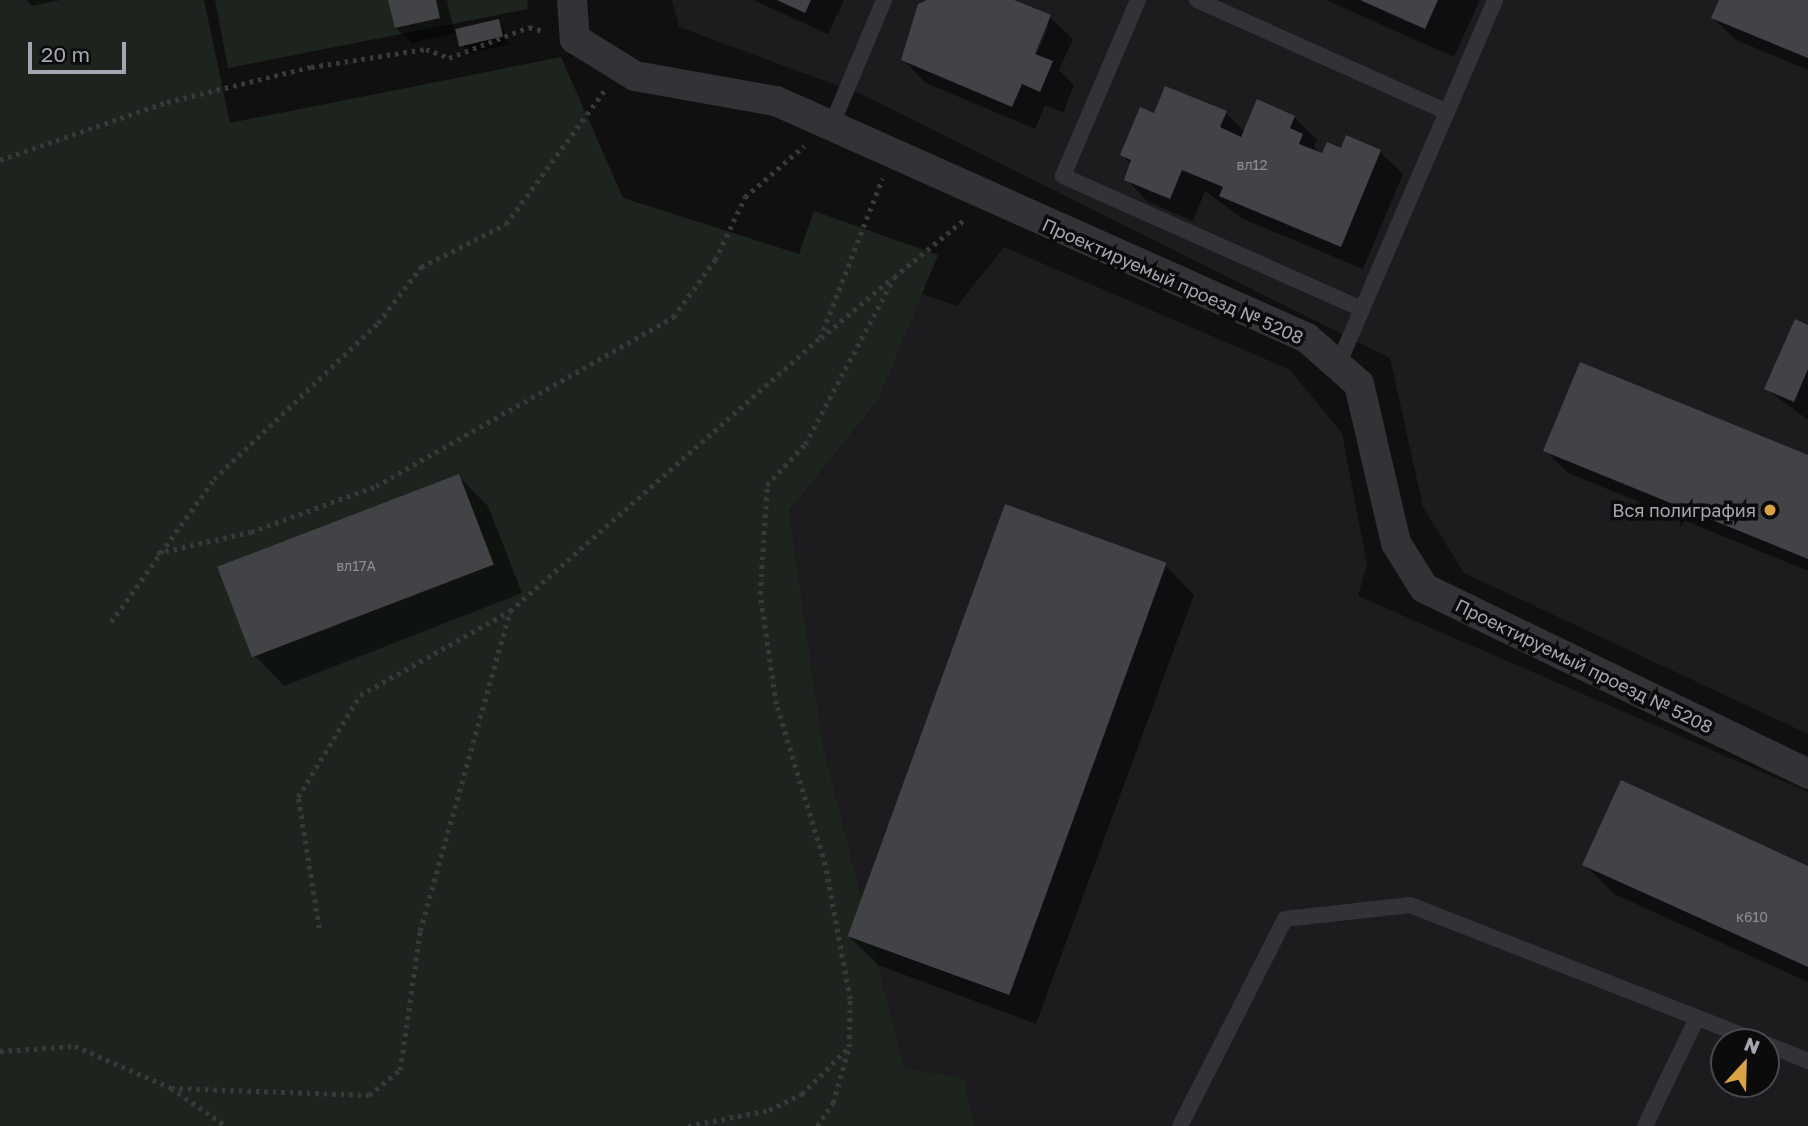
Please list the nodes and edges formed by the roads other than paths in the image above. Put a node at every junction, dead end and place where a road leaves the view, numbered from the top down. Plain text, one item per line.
1 (572, 0) edge
2 (884, 0) edge
3 (1138, 0) edge
4 (1197, 0) edge
5 (1495, 0) edge
6 (1447, 112) junction
7 (832, 124) junction
8 (1362, 309) junction
9 (1338, 365) junction
10 (1808, 774) edge
11 (1697, 1018) junction
12 (1723, 1028) edge
13 (1780, 1050) edge
14 (1808, 1061) edge
15 (1180, 1126) edge
16 (1645, 1126) edge

1 - 7 street, Проектируемый проезд № 5208
2 - 7 lane
3 - 8 lane
4 - 6 lane
5 - 6 lane
6 - 8 lane
7 - 9 street, Проектируемый проезд № 5208
8 - 9 lane
9 - 10 street, Проектируемый проезд № 5208
11 - 12 lane
11 - 15 lane
11 - 16 lane
13 - 14 lane

